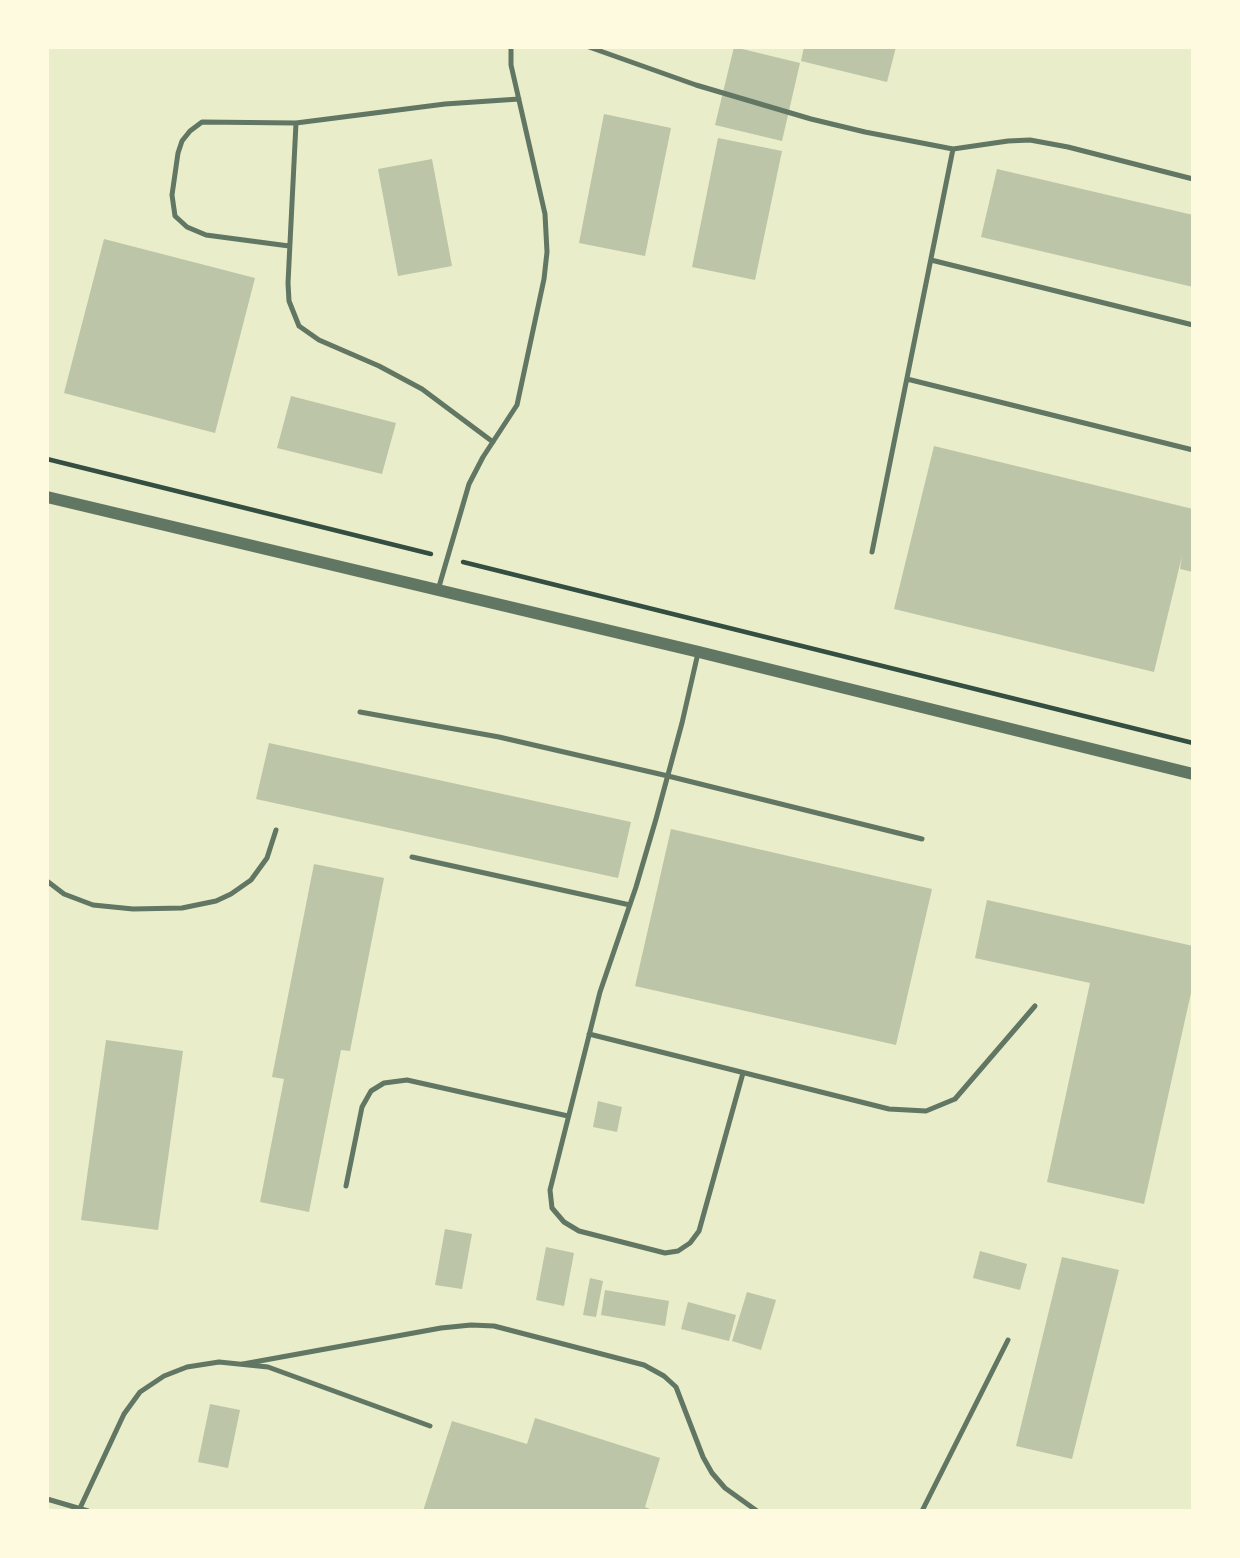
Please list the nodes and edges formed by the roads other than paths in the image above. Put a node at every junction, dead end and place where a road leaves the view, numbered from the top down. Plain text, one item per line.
1 (511, 47) edge
2 (589, 47) edge
3 (519, 99) junction
4 (296, 123) junction
5 (953, 149) junction
6 (1193, 179) edge
7 (289, 246) junction
8 (931, 260) junction
9 (1193, 325) edge
10 (907, 379) junction
11 (493, 442) junction
12 (1193, 450) edge
13 (47, 497) edge
14 (872, 552) dead end
15 (438, 590) junction
16 (699, 652) junction
17 (360, 712) dead end
18 (1193, 774) edge
19 (668, 776) junction
20 (276, 830) dead end
21 (922, 839) dead end
22 (412, 857) dead end
23 (47, 881) edge
24 (630, 905) junction
25 (1035, 1006) dead end
26 (589, 1034) junction
27 (743, 1073) junction
28 (568, 1116) junction
29 (346, 1186) dead end
30 (1008, 1340) dead end
31 (243, 1363) junction
32 (430, 1426) dead end
33 (47, 1499) edge
34 (80, 1508) junction
35 (88, 1511) edge
36 (757, 1511) edge
37 (922, 1511) edge

1 - 3 lane
2 - 5 lane
3 - 4 lane
3 - 11 lane
4 - 7 lane
4 - 7 lane
5 - 6 lane
5 - 8 lane
7 - 11 lane
8 - 9 lane
8 - 10 lane
10 - 12 lane
10 - 14 lane
11 - 15 lane
13 - 15 street
15 - 16 street
16 - 18 street
16 - 19 lane
17 - 19 lane
19 - 21 lane
19 - 24 lane
20 - 23 lane
22 - 24 lane
24 - 26 lane
25 - 27 lane
26 - 27 lane
26 - 28 lane
27 - 28 lane
28 - 29 lane
30 - 37 lane
31 - 32 lane
31 - 34 lane
31 - 36 lane
33 - 34 lane
34 - 35 lane

